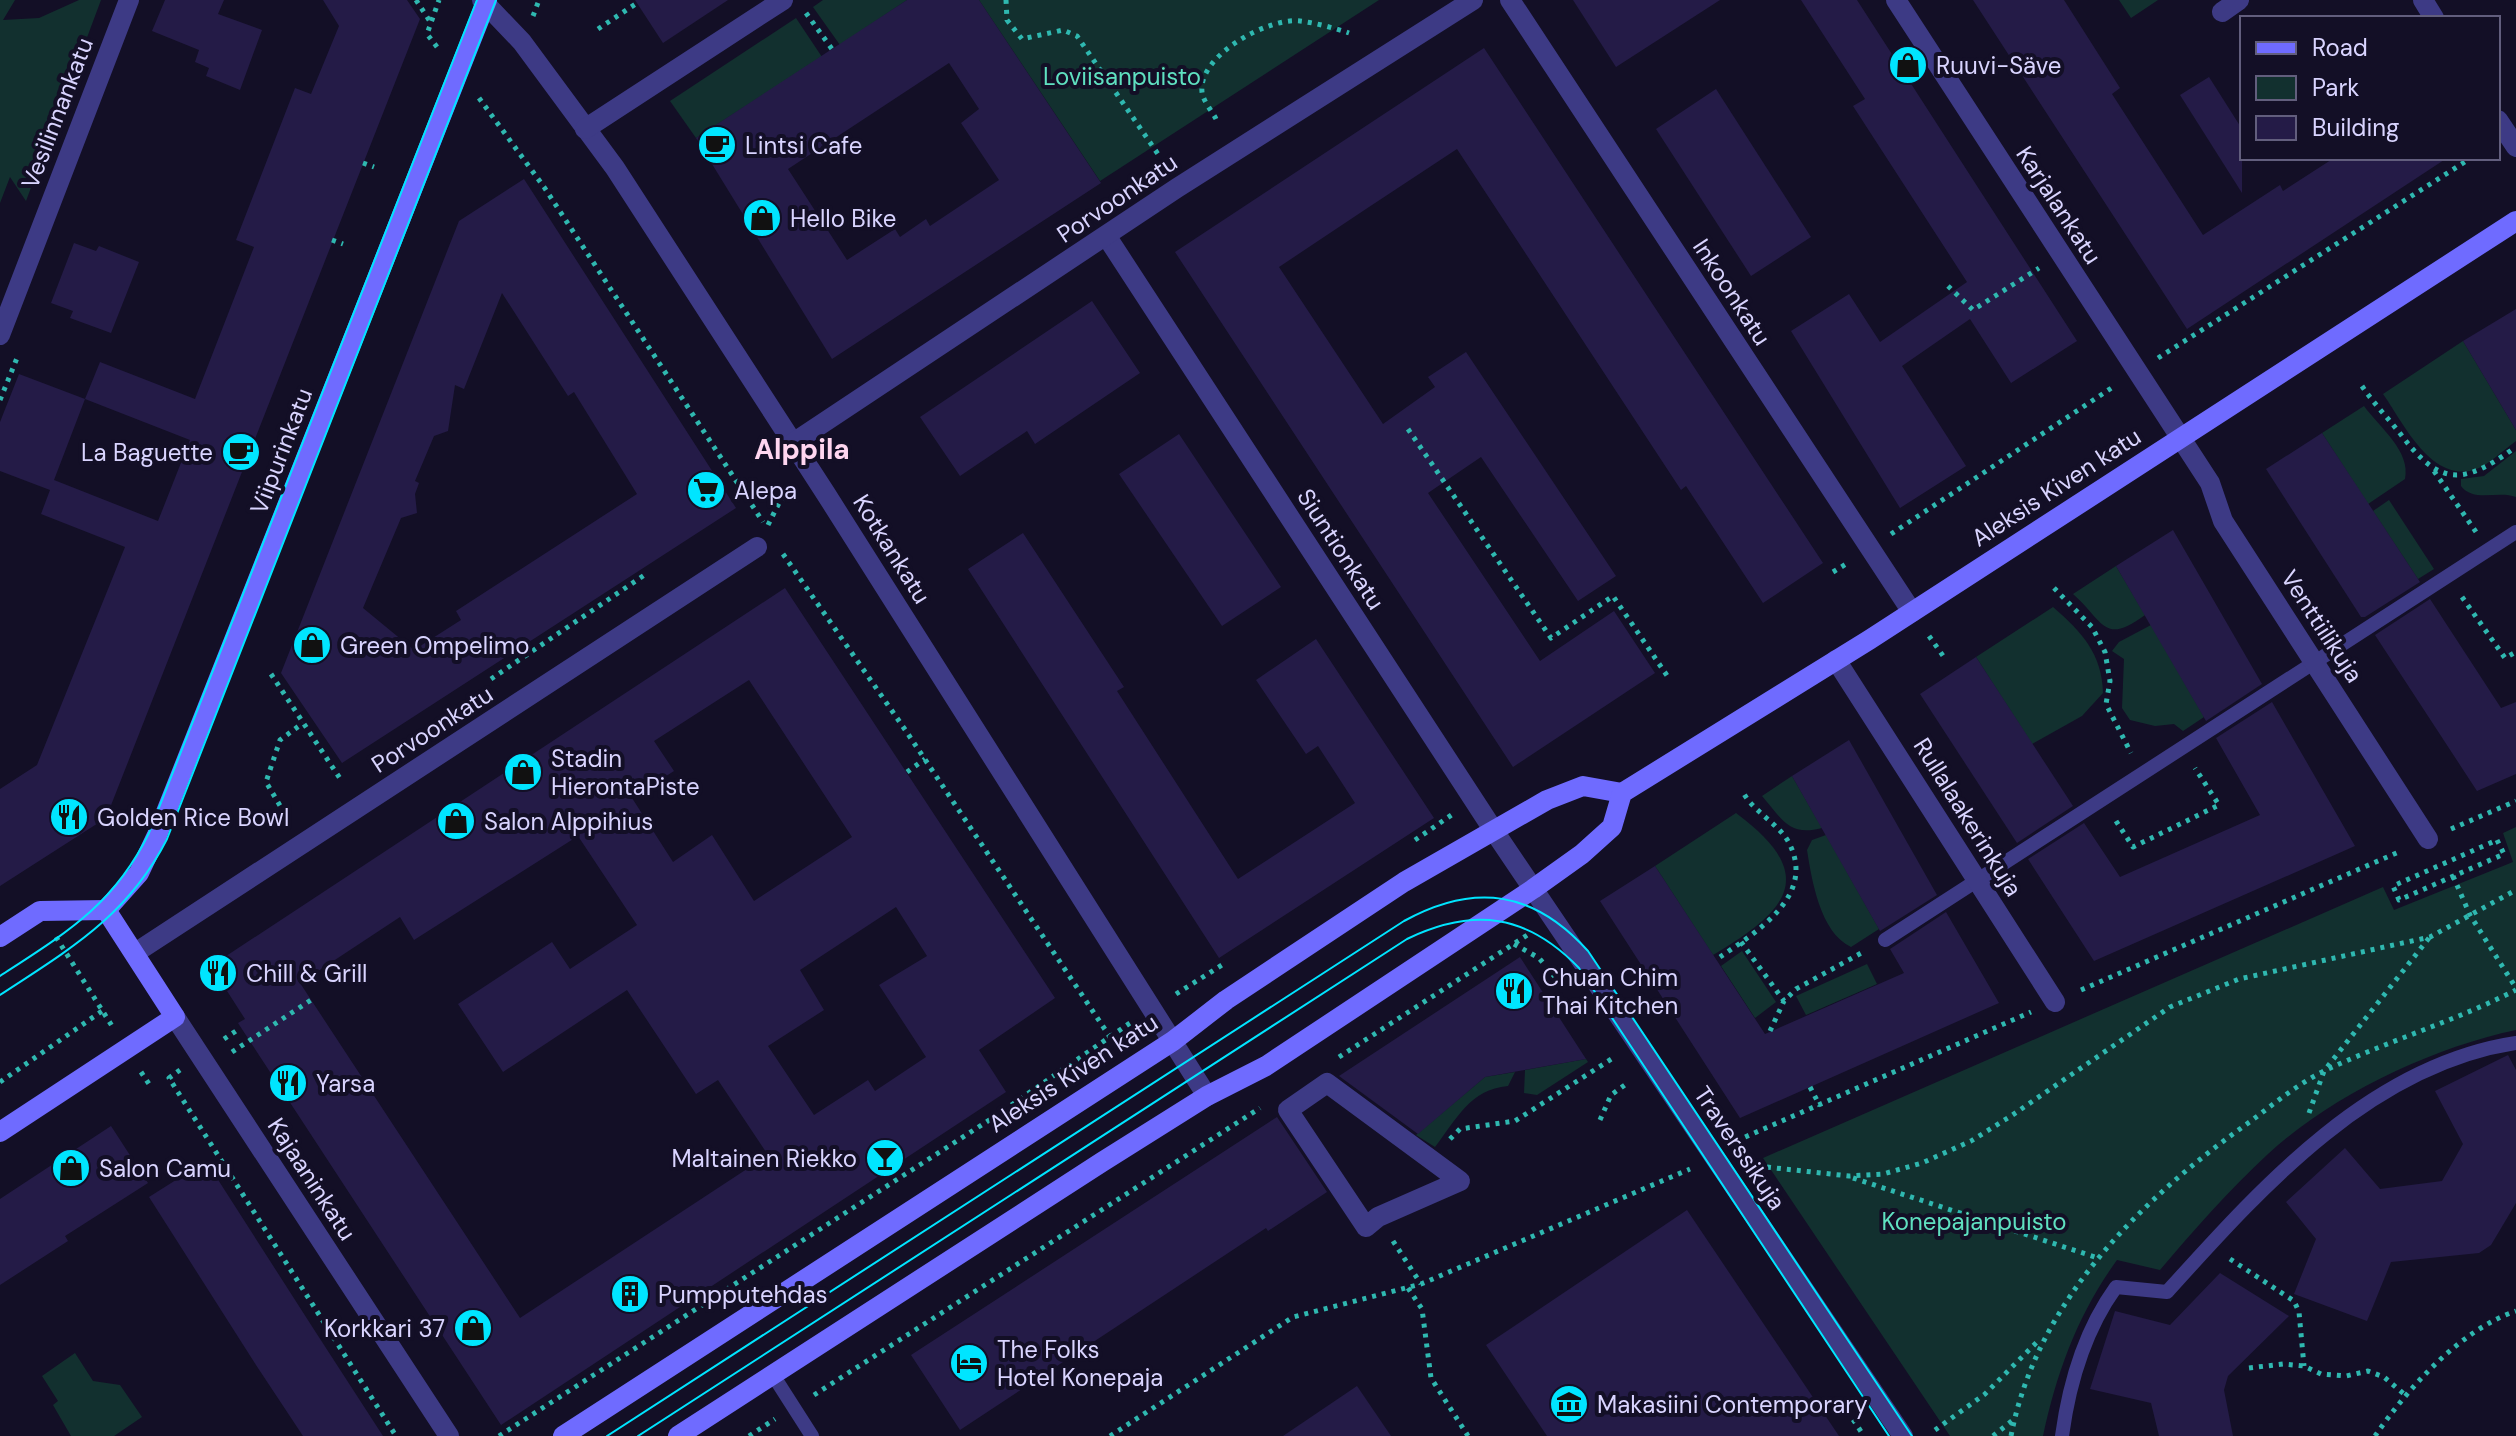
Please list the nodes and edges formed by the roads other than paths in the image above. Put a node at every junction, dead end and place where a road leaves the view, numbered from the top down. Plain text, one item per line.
1 (129, 0) edge
2 (783, 0) edge
3 (1473, 0) edge
4 (1510, 0) edge
5 (1896, 0) edge
6 (485, 1) edge
7 (2500, 123) edge
8 (585, 129) junction
9 (2516, 147) edge
10 (2515, 223) edge
11 (1107, 237) junction
12 (0, 335) edge
13 (2179, 438) junction
14 (793, 443) junction
15 (2516, 532) edge
16 (757, 547) dead end
17 (1912, 612) junction
18 (1836, 660) junction
19 (2313, 662) junction
20 (1622, 793) junction
21 (1494, 831) junction
22 (2428, 839) road end
23 (1978, 880) junction
24 (1533, 889) junction
25 (106, 910) junction
26 (0, 937) edge
27 (1885, 940) road end
28 (135, 953) junction
29 (2055, 1002) road end
30 (175, 1017) junction
31 (1173, 1041) junction
32 (2516, 1043) edge
33 (1207, 1096) junction
34 (0, 1132) edge
35 (1407, 1142) joint
36 (773, 1375) junction
37 (449, 1436) edge
38 (563, 1436) edge
39 (678, 1436) edge
40 (812, 1436) edge
41 (1903, 1436) edge
42 (2062, 1436) edge

1 - 12 street, Vesilinnankatu
2 - 8 street
3 - 11 street, Porvoonkatu
4 - 17 street, Inkoonkatu
5 - 13 street, Karjalankatu
6 - 8 street, Kotkankatu
6 - 25 main road, Viipurinkatu
7 - 9 street
8 - 14 street, Kotkankatu
10 - 13 main road, Aleksis Kiven katu
11 - 14 street, Porvoonkatu
11 - 21 street, Siuntionkatu
13 - 17 main road, Aleksis Kiven katu
13 - 19 street, Venttiilikuja
14 - 31 street, Kotkankatu
15 - 19 lane
16 - 28 street, Porvoonkatu
17 - 18 main road, Aleksis Kiven katu
18 - 20 main road, Aleksis Kiven katu
18 - 23 street, Rullalaakerinkuja
19 - 22 street, Venttiilikuja
19 - 23 lane
20 - 21 main road, Aleksis Kiven katu
20 - 24 main road
21 - 24 street, Siuntionkatu
21 - 31 main road, Aleksis Kiven katu
23 - 27 lane
23 - 29 street, Rullalaakerinkuja
24 - 33 main road
24 - 41 street, Traverssikuja
25 - 26 main road
25 - 28 main road, Kajaaninkatu
28 - 30 main road, Kajaaninkatu
30 - 34 main road
30 - 37 street, Kajaaninkatu
31 - 33 street, Kotkankatu
31 - 38 main road, Aleksis Kiven katu
32 - 42 lane
33 - 36 main road
35 - 35 street
36 - 39 main road
36 - 40 lane

